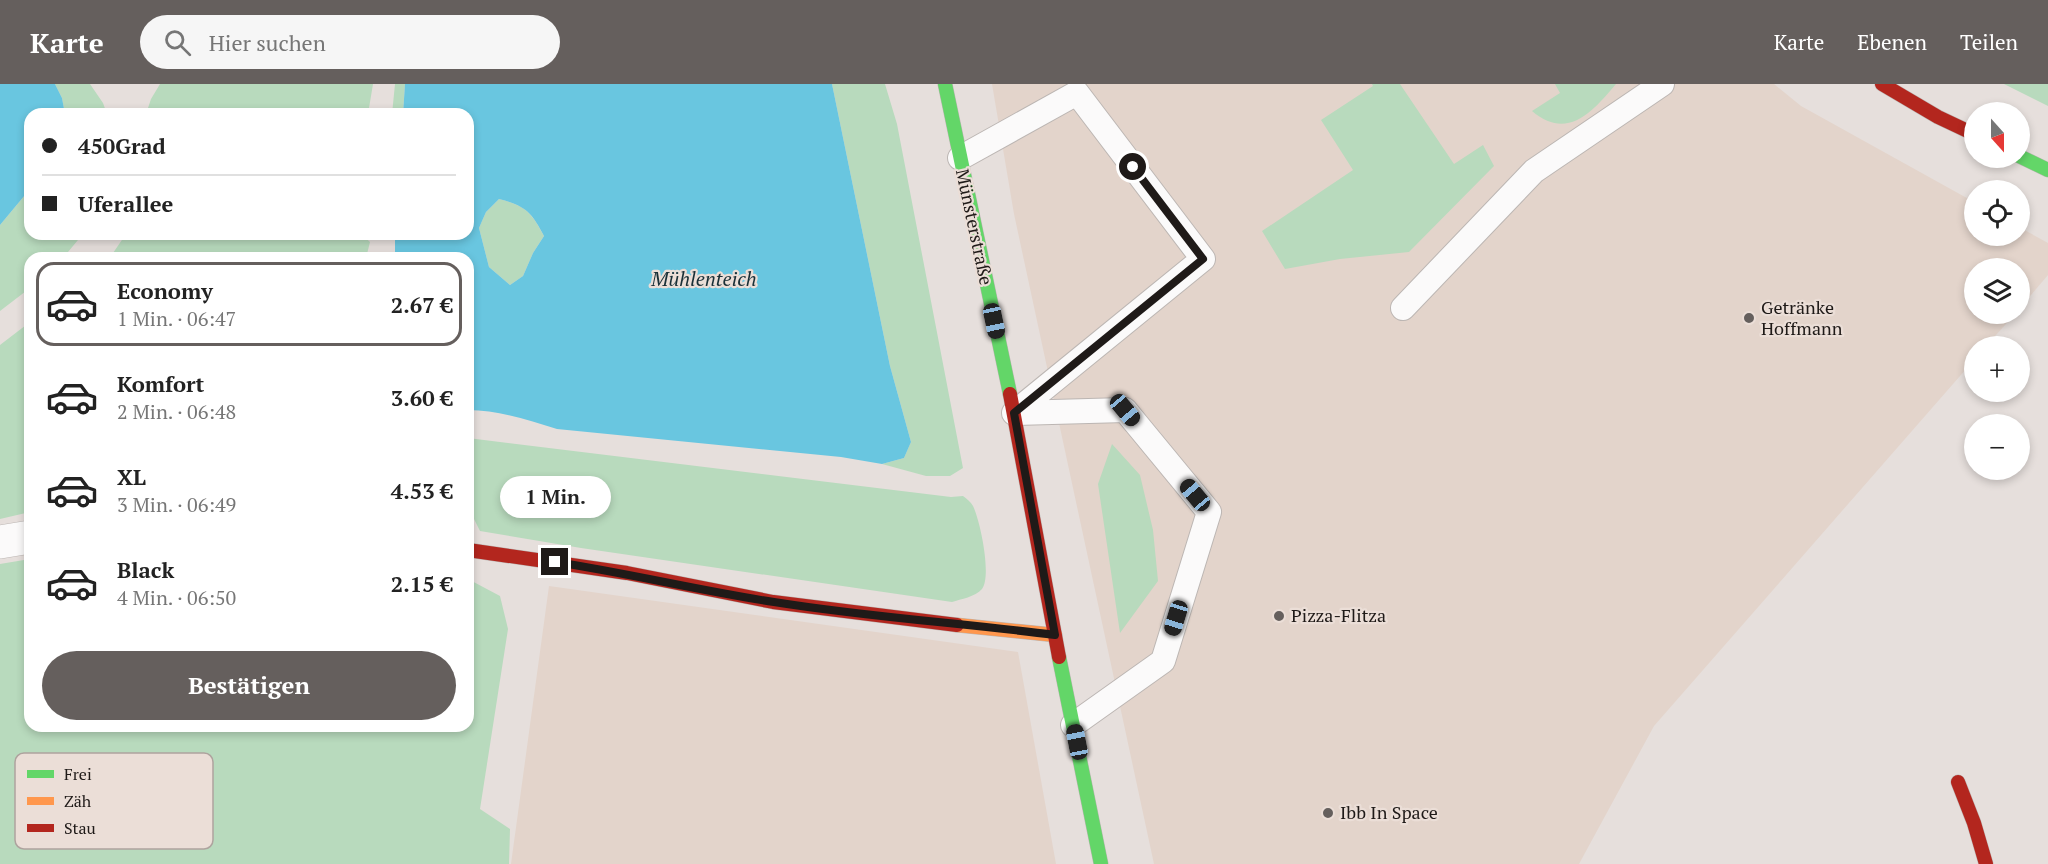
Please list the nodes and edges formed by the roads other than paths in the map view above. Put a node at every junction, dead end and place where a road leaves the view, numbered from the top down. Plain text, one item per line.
1 (945, 84) edge
2 (1662, 84) edge
3 (1882, 84) edge
4 (1964, 129) edge
5 (960, 158) junction
6 (2030, 161) edge
7 (2048, 170) edge
8 (1403, 308) dead end
9 (1014, 413) junction
10 (24, 538) edge
11 (0, 542) edge
12 (474, 551) edge
13 (1055, 635) junction
14 (1073, 725) junction
15 (1958, 782) dead end
16 (1101, 864) edge
17 (1986, 864) edge

1 - 5 main road, Münsterstraße
2 - 8 lane
3 - 4 main road
5 - 9 main road, Münsterstraße
5 - 9 lane
6 - 7 main road
9 - 13 main road, Münsterstraße
9 - 14 lane
10 - 11 street
12 - 13 main road
13 - 14 main road, Münsterstraße
14 - 16 main road, Münsterstraße
15 - 17 main road

